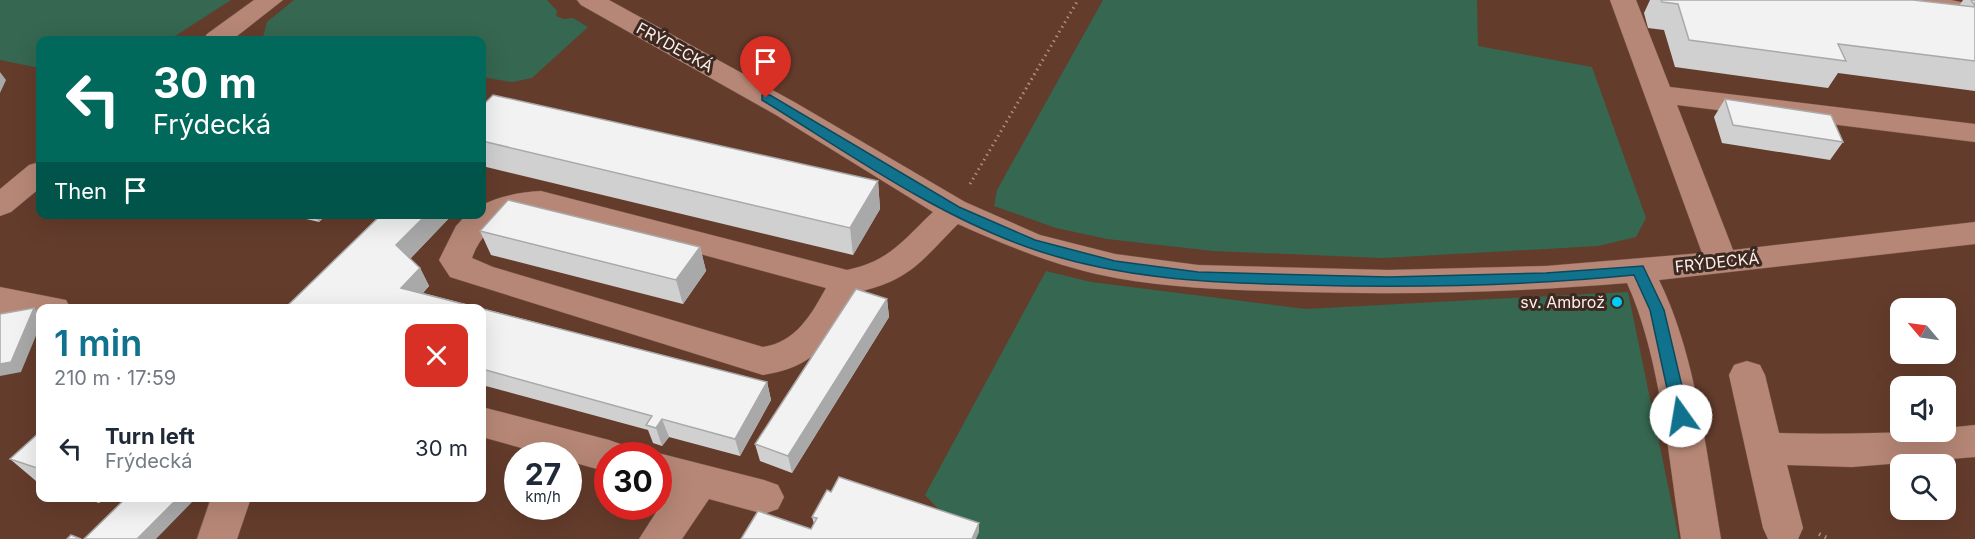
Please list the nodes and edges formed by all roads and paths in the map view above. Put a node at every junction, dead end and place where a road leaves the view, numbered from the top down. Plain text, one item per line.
1 (270, 0) edge
2 (590, 0) edge
3 (1078, 0) edge
4 (1623, 0) edge
5 (1917, 0) edge
6 (1975, 13) edge
7 (221, 36) edge
8 (1658, 94) junction
9 (1975, 133) edge
10 (36, 175) edge
11 (0, 206) edge
12 (954, 210) junction
13 (486, 215) edge
14 (480, 219) edge
15 (1975, 233) edge
16 (1722, 263) junction
17 (1638, 270) junction
18 (847, 282) junction
19 (0, 300) edge
20 (36, 306) edge
21 (1748, 375) dead end
22 (486, 423) edge
23 (1975, 441) edge
24 (1764, 447) junction
25 (594, 452) edge
26 (672, 473) edge
27 (700, 480) junction
28 (764, 497) dead end
29 (230, 502) edge
30 (1783, 528) dead end
31 (217, 539) edge
32 (659, 539) edge
33 (1701, 539) edge

1 - 7 street
2 - 12 street, FRÝDECKÁ
3 - 12 path
4 - 8 street
5 - 6 street
8 - 9 street
8 - 16 street
10 - 11 street
12 - 17 street, FRÝDECKÁ
12 - 18 street
13 - 18 street
14 - 18 street
15 - 16 street, FRÝDECKÁ
16 - 17 street, FRÝDECKÁ
17 - 33 street
19 - 20 street
21 - 24 street
22 - 25 street
23 - 24 street
24 - 30 street
26 - 27 street
27 - 28 street
27 - 32 street
29 - 31 street

